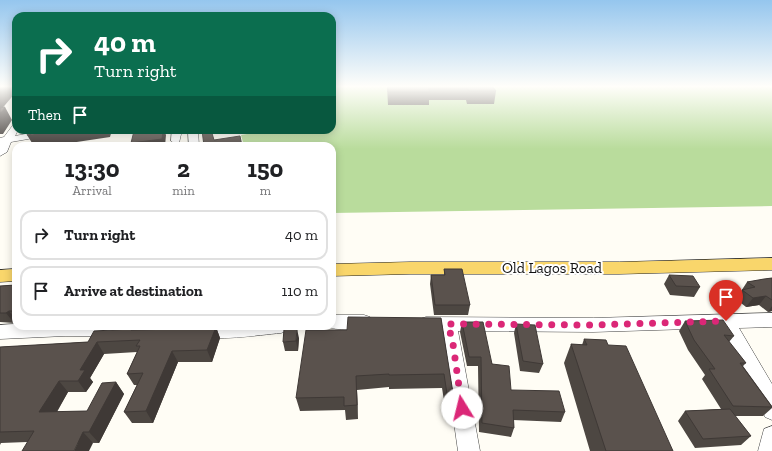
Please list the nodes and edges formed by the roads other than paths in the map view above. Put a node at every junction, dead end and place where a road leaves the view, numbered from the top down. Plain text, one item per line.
1 (12, 132) edge
2 (38, 134) edge
3 (177, 134) edge
4 (3, 140) edge
5 (176, 141) dead end
6 (0, 153) edge
7 (772, 264) edge
8 (336, 270) edge
9 (12, 275) edge
10 (0, 276) edge
11 (772, 320) edge
12 (726, 321) junction
13 (336, 322) edge
14 (379, 323) edge
15 (410, 323) edge
16 (448, 324) junction
17 (43, 330) edge
18 (0, 332) edge
19 (772, 410) edge
20 (772, 437) edge
21 (470, 451) edge
22 (769, 451) edge

1 - 4 street
2 - 4 street
3 - 5 street
4 - 6 street
7 - 8 main road, Old Lagos Road
9 - 10 main road
11 - 12 street
12 - 16 street
12 - 19 street
13 - 14 street
15 - 16 street
16 - 21 street
17 - 18 street
20 - 22 street

